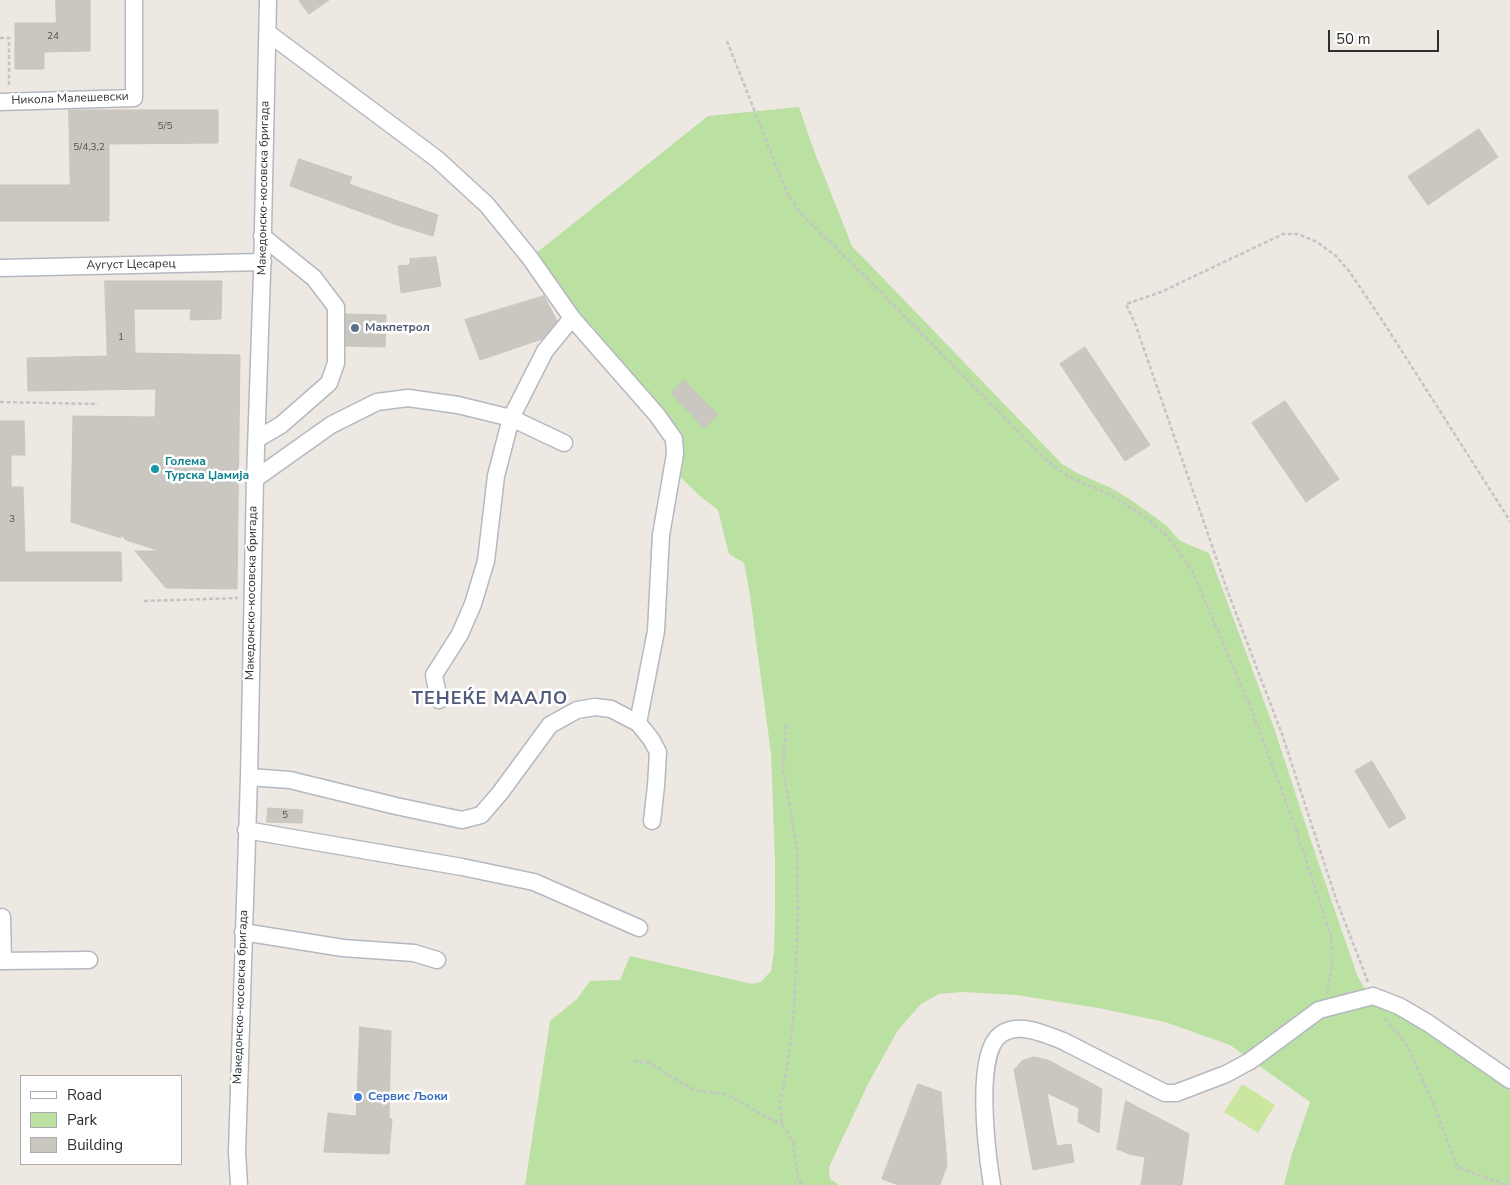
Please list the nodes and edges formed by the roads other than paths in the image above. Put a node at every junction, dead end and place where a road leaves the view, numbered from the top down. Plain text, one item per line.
1 (134, 0) edge
2 (268, 0) edge
3 (268, 33) junction
4 (4, 102) edge
5 (262, 236) junction
6 (263, 262) junction
7 (0, 268) edge
8 (572, 318) junction
9 (511, 418) junction
10 (256, 439) junction
11 (564, 443) dead end
12 (255, 479) junction
13 (439, 700) dead end
14 (638, 723) junction
15 (249, 777) junction
16 (652, 821) dead end
17 (246, 830) junction
18 (2, 917) dead end
19 (639, 928) dead end
20 (243, 932) junction
21 (89, 960) dead end
22 (437, 960) dead end
23 (2, 961) edge
24 (1510, 1080) edge
25 (239, 1185) edge
26 (992, 1185) edge

1 - 4 street, Никола Малешевски
2 - 3 street, Македонско-косовска бригада
3 - 5 street, Македонско-косовска бригада
3 - 8 street
5 - 6 street, Македонско-косовска бригада
5 - 10 street
6 - 7 street, Аугуст Цесарец
6 - 10 street, Македонско-косовска бригада
8 - 9 street
8 - 14 street
9 - 11 street
9 - 12 street
9 - 13 street
10 - 12 street, Македонско-косовска бригада
12 - 15 street, Македонско-косовска бригада
14 - 15 street
14 - 16 street
15 - 17 street, Македонско-косовска бригада
17 - 19 street
17 - 20 street, Македонско-косовска бригада
18 - 23 street
20 - 22 street
20 - 25 street, Македонско-косовска бригада
21 - 23 street
24 - 26 street

